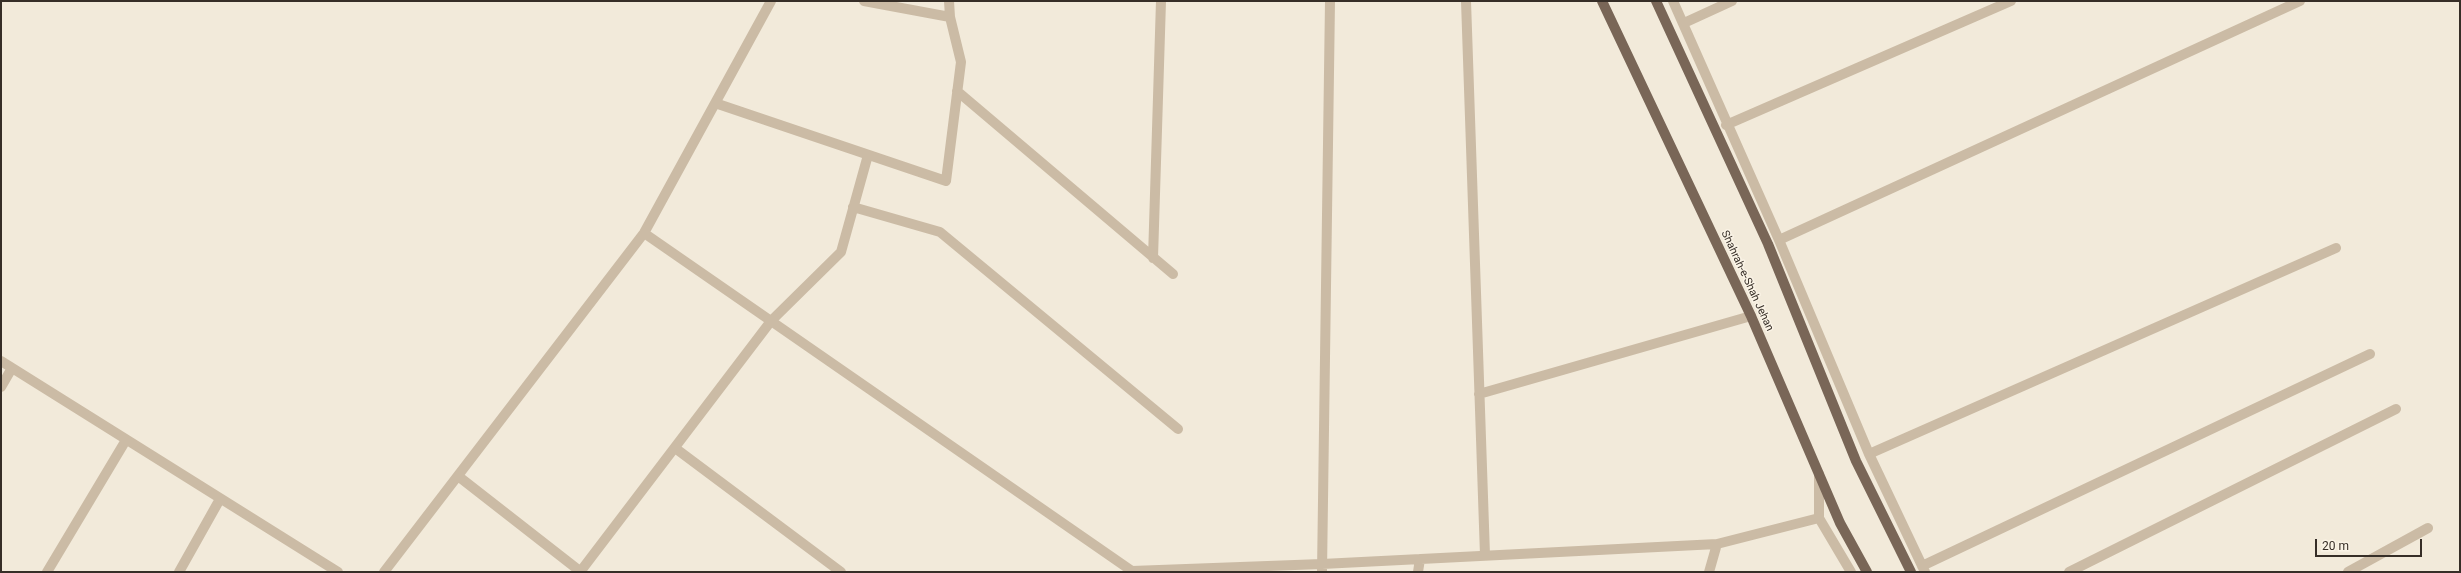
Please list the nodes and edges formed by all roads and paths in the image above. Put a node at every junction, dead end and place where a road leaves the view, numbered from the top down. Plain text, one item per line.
1 (771, 1) edge
2 (864, 1) edge
3 (949, 1) edge
4 (1161, 1) edge
5 (1330, 1) edge
6 (1466, 1) edge
7 (1602, 1) edge
8 (1656, 1) edge
9 (1673, 1) edge
10 (1732, 1) edge
11 (2011, 1) edge
12 (2300, 1) edge
13 (950, 18) junction
14 (1684, 23) junction
15 (957, 91) junction
16 (715, 103) junction
17 (1726, 125) junction
18 (868, 155) junction
19 (853, 207) junction
20 (644, 234) junction
21 (1779, 240) junction
22 (2336, 248) dead end
23 (1153, 258) junction
24 (1173, 274) dead end
25 (1750, 316) junction
26 (771, 321) junction
27 (2370, 354) dead end
28 (1, 362) edge
29 (12, 368) junction
30 (1, 387) edge
31 (1479, 394) junction
32 (2396, 409) dead end
33 (1178, 429) dead end
34 (126, 440) junction
35 (675, 448) junction
36 (1869, 454) junction
37 (1819, 472) junction
38 (458, 476) junction
39 (220, 499) junction
40 (1819, 518) junction
41 (2428, 528) dead end
42 (1717, 544) junction
43 (1484, 556) junction
44 (1420, 559) junction
45 (1322, 568) edge
46 (1924, 569) edge
47 (47, 572) edge
48 (179, 572) edge
49 (338, 572) edge
50 (384, 572) edge
51 (580, 572) edge
52 (841, 572) edge
53 (1418, 572) edge
54 (1709, 572) edge
55 (1851, 572) edge
56 (1867, 572) edge
57 (1911, 572) edge
58 (2069, 572) edge
59 (2348, 572) edge

1 - 16 street
2 - 13 street
3 - 13 street
4 - 23 street
5 - 45 street
6 - 31 street
7 - 25 main road, Shahrah-e-Shah Jehan
8 - 57 main road
9 - 14 street
10 - 14 street
11 - 17 street
12 - 21 street
13 - 15 street
14 - 17 street
15 - 18 street
15 - 23 street
16 - 18 street
16 - 20 street
17 - 21 street
18 - 19 street
19 - 26 street
19 - 33 street
20 - 26 street
20 - 38 street
21 - 36 street
22 - 36 street
23 - 24 street
25 - 31 street
25 - 37 main road, Shahrah-e-Shah Jehan
26 - 35 street
26 - 45 street
27 - 46 street
28 - 29 street
29 - 30 street
29 - 34 street
31 - 43 street
32 - 58 street
34 - 39 street
34 - 47 street
35 - 51 street
35 - 52 street
36 - 46 street
37 - 40 street
37 - 56 main road, Shahrah-e-Shah Jehan
38 - 50 street
38 - 51 street
39 - 48 street
39 - 49 street
40 - 42 street
40 - 55 street
41 - 59 street
42 - 43 street
42 - 54 street
43 - 44 street
44 - 45 street
44 - 53 street

